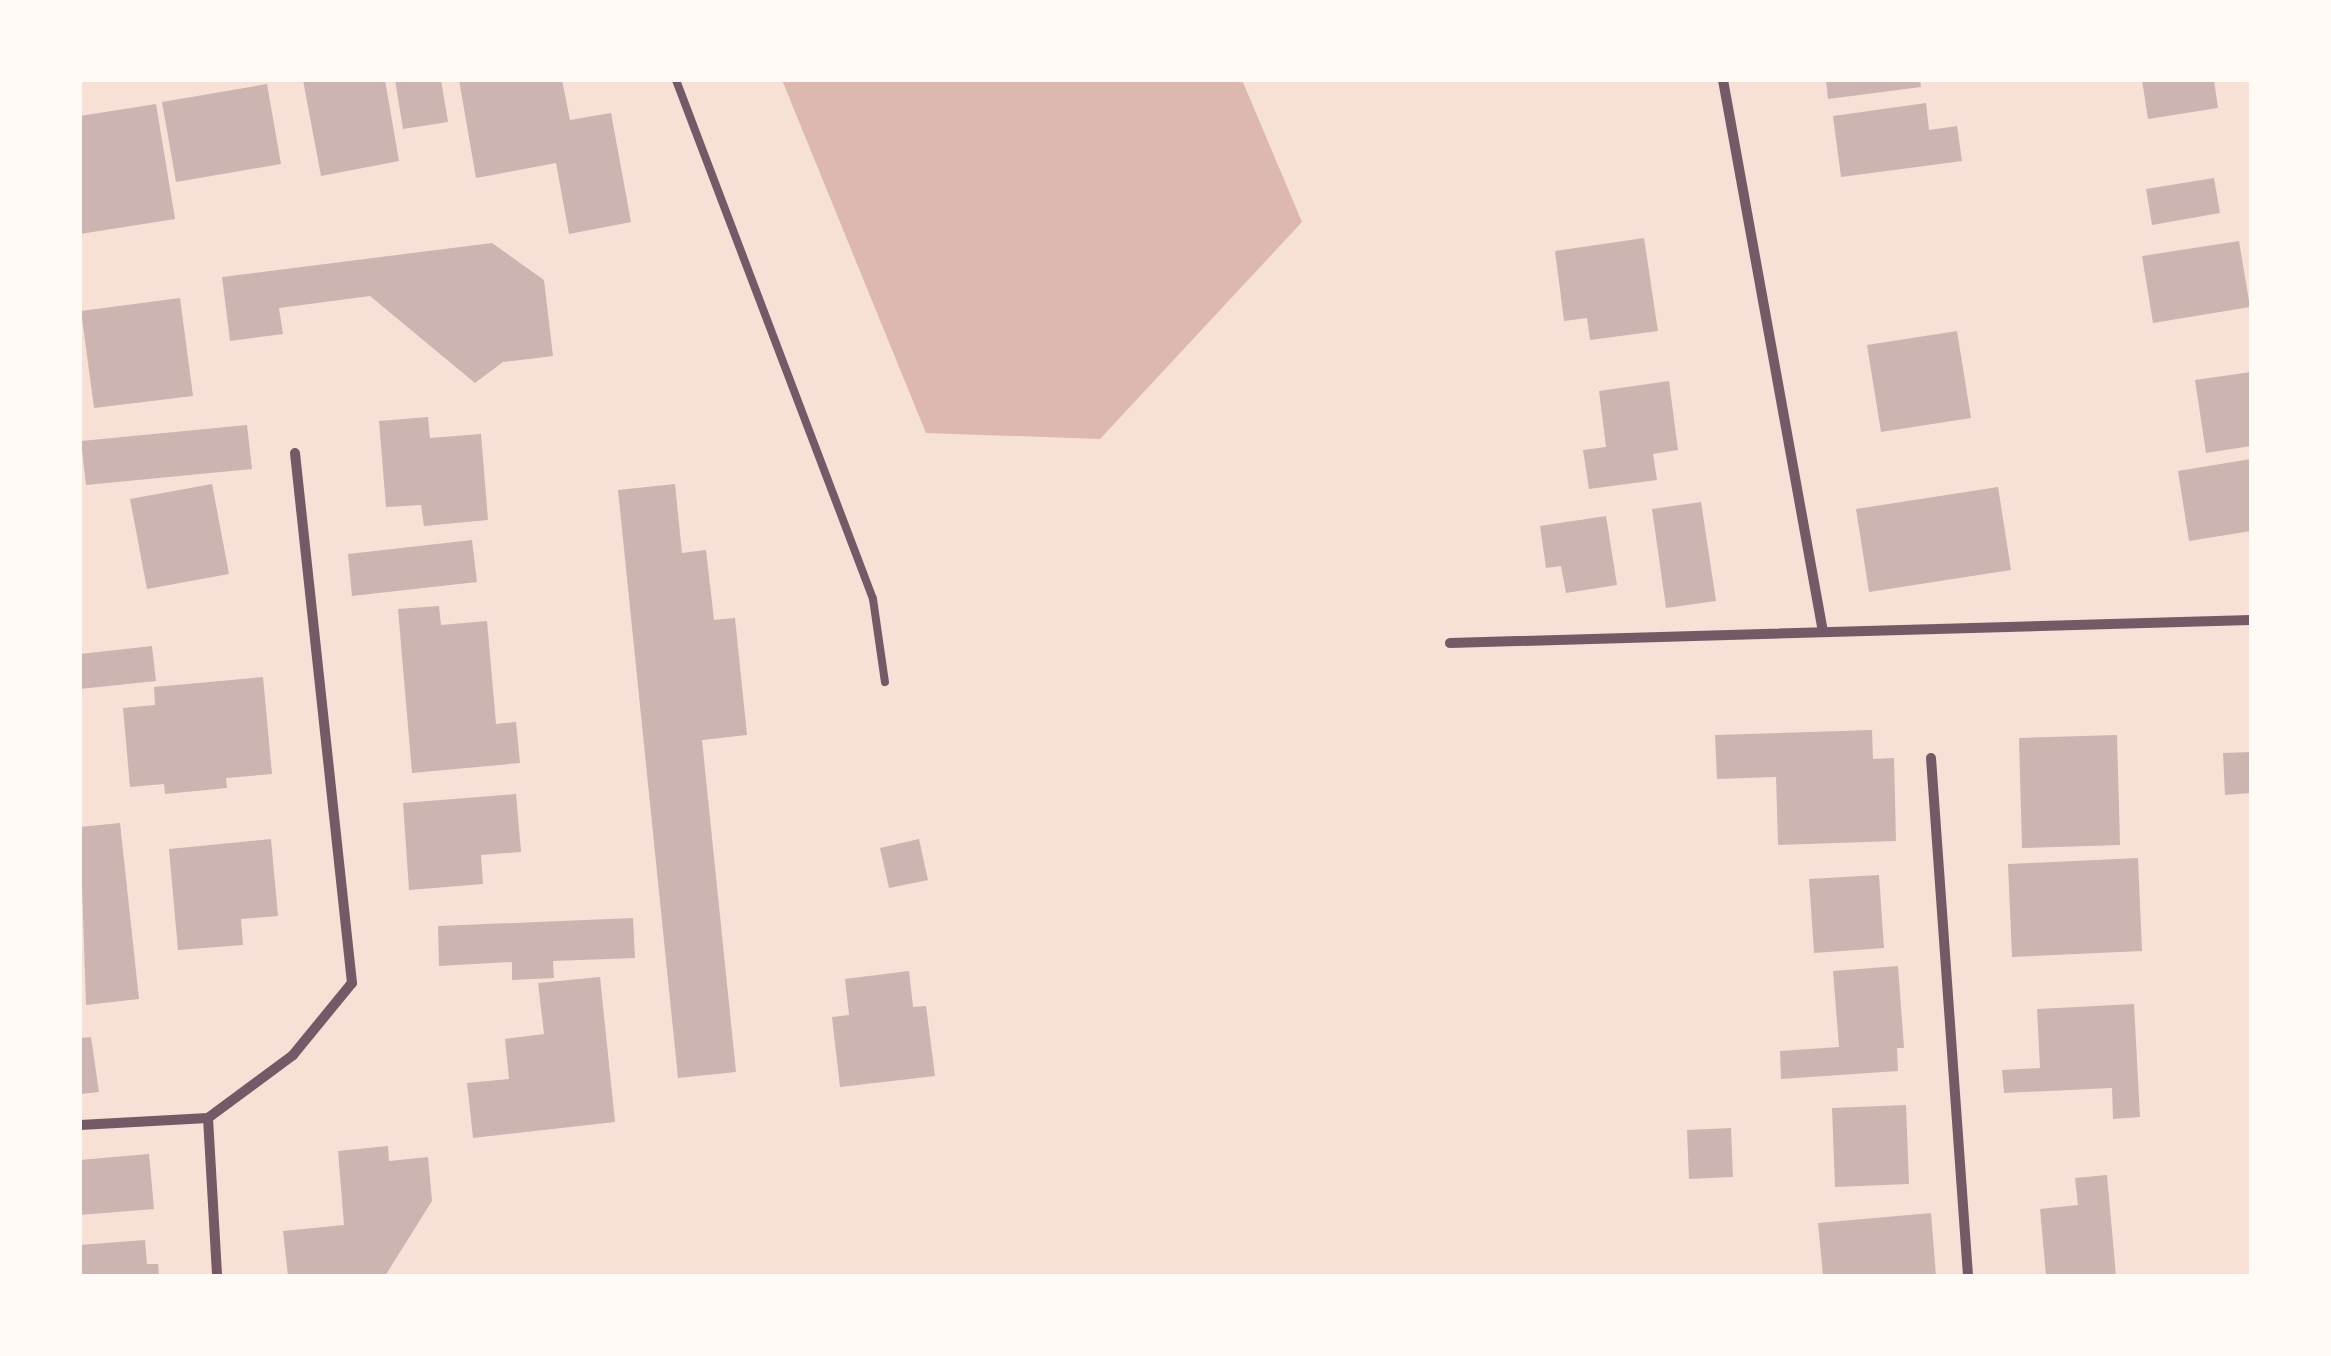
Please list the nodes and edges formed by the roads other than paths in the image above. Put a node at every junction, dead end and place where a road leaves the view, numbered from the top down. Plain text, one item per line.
1 (676, 80) edge
2 (1723, 80) edge
3 (295, 453) dead end
4 (2251, 620) edge
5 (1823, 632) junction
6 (1450, 643) dead end
7 (885, 682) dead end
8 (1931, 758) dead end
9 (208, 1118) junction
10 (80, 1125) edge
11 (217, 1276) edge
12 (1968, 1276) edge

1 - 7 lane
2 - 5 street
3 - 9 street
4 - 5 street
5 - 6 street
8 - 12 street
9 - 10 street
9 - 11 street

